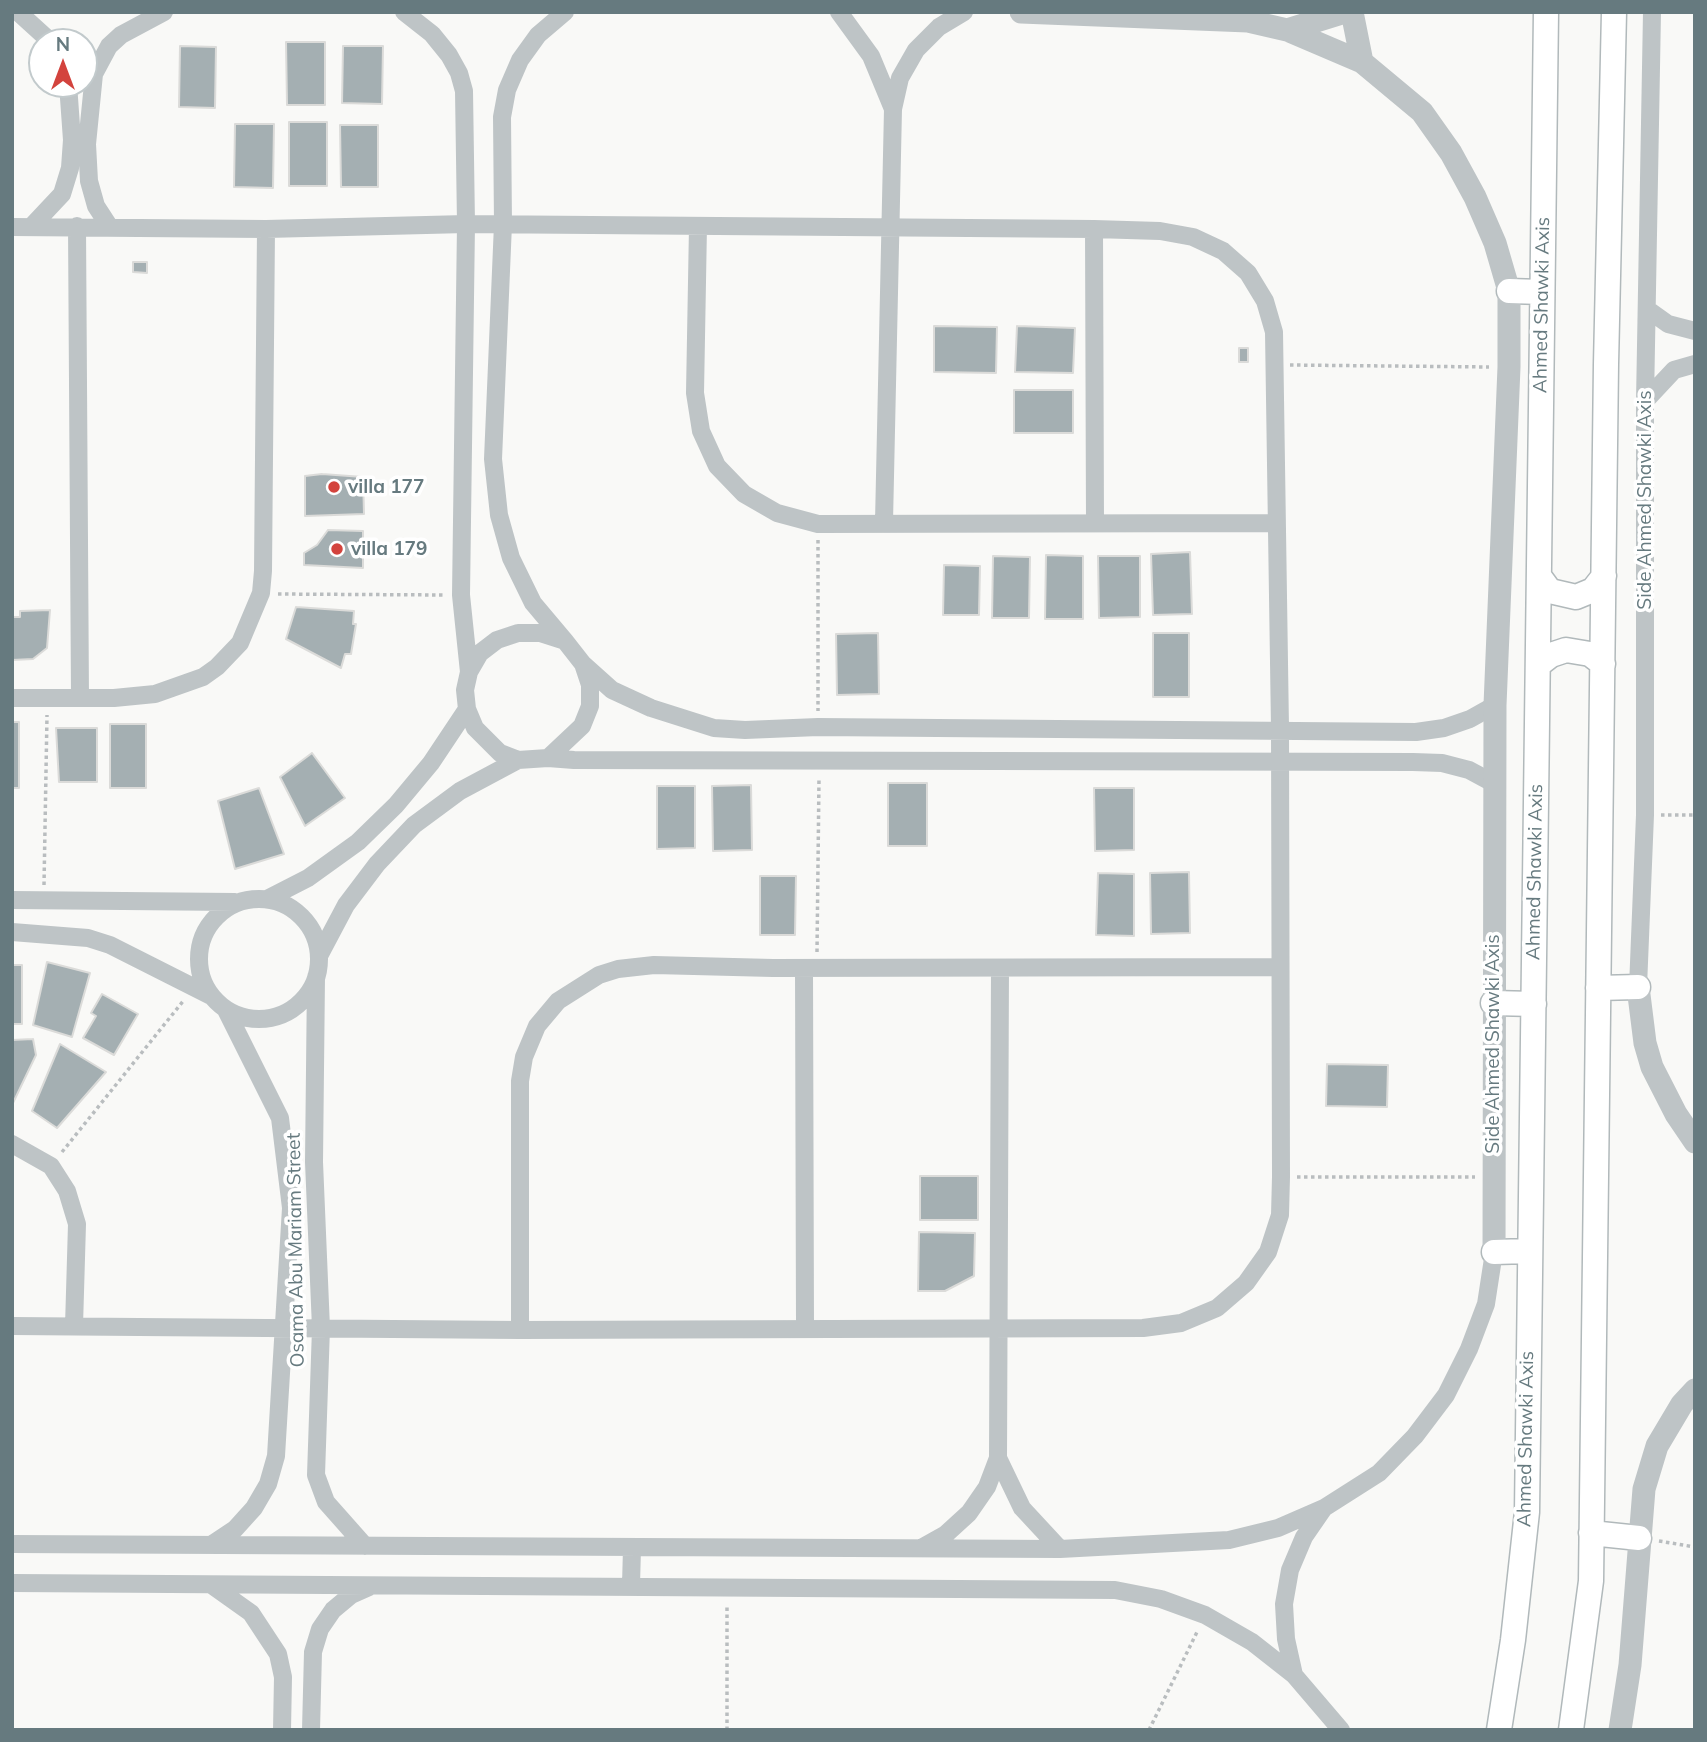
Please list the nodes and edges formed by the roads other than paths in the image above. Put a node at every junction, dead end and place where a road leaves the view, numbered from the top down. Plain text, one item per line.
1 (18, 12) edge
2 (164, 12) edge
3 (404, 12) edge
4 (565, 12) edge
5 (839, 12) edge
6 (964, 12) edge
7 (1021, 12) edge
8 (1345, 12) edge
9 (1352, 12) edge
10 (1546, 12) edge
11 (1614, 12) edge
12 (1652, 12) edge
13 (36, 28) edge
14 (1287, 30) junction
15 (1362, 62) junction
16 (69, 98) edge
17 (892, 109) junction
18 (466, 224) junction
19 (503, 224) junction
20 (77, 226) junction
21 (109, 226) junction
22 (698, 226) junction
23 (12, 227) edge
24 (31, 227) junction
25 (890, 227) junction
26 (266, 229) junction
27 (1094, 229) junction
28 (1509, 291) junction
29 (1542, 292) junction
30 (1647, 309) junction
31 (1695, 331) edge
32 (1695, 363) edge
33 (1645, 401) junction
34 (884, 522) junction
35 (1095, 523) junction
36 (1276, 523) junction
37 (1539, 576) junction
38 (1604, 576) junction
39 (565, 641) junction
40 (583, 664) junction
41 (1603, 664) junction
42 (1538, 665) junction
43 (469, 672) junction
44 (12, 698) edge
45 (80, 698) junction
46 (1494, 705) junction
47 (467, 709) junction
48 (1280, 729) junction
49 (548, 758) junction
50 (518, 760) junction
51 (1278, 761) junction
52 (1494, 784) junction
53 (12, 900) edge
54 (267, 900) junction
55 (239, 902) junction
56 (12, 932) edge
57 (319, 956) junction
58 (1279, 967) junction
59 (810, 968) junction
60 (1000, 968) junction
61 (316, 978) junction
62 (1638, 987) junction
63 (1598, 988) junction
64 (211, 996) junction
65 (1493, 1003) junction
66 (1534, 1004) junction
67 (226, 1010) junction
68 (1695, 1142) edge
69 (12, 1144) edge
70 (1529, 1251) junction
71 (1494, 1252) junction
72 (12, 1326) edge
73 (74, 1326) junction
74 (805, 1326) junction
75 (283, 1328) junction
76 (321, 1328) junction
77 (999, 1328) junction
78 (520, 1330) junction
79 (1695, 1390) edge
80 (998, 1458) junction
81 (1324, 1508) junction
82 (1591, 1533) junction
83 (1639, 1538) junction
84 (12, 1544) edge
85 (211, 1545) junction
86 (365, 1546) junction
87 (632, 1548) junction
88 (919, 1549) junction
89 (1060, 1549) junction
90 (12, 1583) edge
91 (210, 1584) junction
92 (373, 1585) junction
93 (631, 1585) junction
94 (1294, 1675) junction
95 (282, 1730) edge
96 (312, 1730) edge
97 (1341, 1730) edge
98 (1499, 1730) edge
99 (1570, 1730) edge
100 (1620, 1730) edge

1 - 13 street
2 - 21 street
3 - 18 street
4 - 19 street
5 - 17 street
6 - 17 street
7 - 14 street, Side Ahmed Shawki Axis
8 - 14 street
9 - 15 street
10 - 29 main road, Ahmed Shawki Axis
11 - 38 main road
12 - 30 street, Side Ahmed Shawki Axis
14 - 15 street, Side Ahmed Shawki Axis
15 - 28 street, Side Ahmed Shawki Axis
16 - 24 street
17 - 25 street
18 - 19 street
18 - 26 street
18 - 43 street
19 - 22 street
19 - 39 street
20 - 21 street
20 - 24 street
20 - 45 street
21 - 26 street
22 - 25 street
22 - 34 street
23 - 24 street
25 - 27 street
25 - 34 street
26 - 45 street
27 - 35 street
27 - 36 street
28 - 29 main road
28 - 46 street, Side Ahmed Shawki Axis
29 - 37 main road, Ahmed Shawki Axis
30 - 31 street
30 - 33 street, Side Ahmed Shawki Axis
32 - 33 street
33 - 62 street, Side Ahmed Shawki Axis
34 - 35 street
35 - 36 street
36 - 48 street
37 - 38 main road
37 - 42 main road, Ahmed Shawki Axis
38 - 41 main road
39 - 40 street
39 - 43 street
40 - 48 street
40 - 49 street
41 - 42 main road
41 - 63 main road
42 - 66 main road, Ahmed Shawki Axis
43 - 47 street
44 - 45 street
46 - 48 street
46 - 52 street, Side Ahmed Shawki Axis
47 - 50 street
47 - 54 street
48 - 51 street
49 - 50 street
49 - 51 street
50 - 57 street
51 - 52 street
51 - 58 street
52 - 65 street, Side Ahmed Shawki Axis
53 - 55 street
54 - 55 street
54 - 57 street
55 - 64 street
56 - 64 street
57 - 61 street
58 - 60 street
58 - 77 street
59 - 60 street
59 - 74 street
59 - 78 street
60 - 77 street
61 - 67 street
61 - 76 street, Osama Abu Mariam Street
62 - 63 main road
62 - 68 street
63 - 82 main road
64 - 67 street
65 - 66 main road
65 - 71 street, Side Ahmed Shawki Axis
66 - 70 main road, Ahmed Shawki Axis
67 - 75 street, Osama Abu Mariam Street
69 - 73 street
70 - 71 main road
70 - 98 main road, Ahmed Shawki Axis
71 - 81 street
72 - 73 street
73 - 75 street
74 - 77 street
74 - 78 street
75 - 76 street
75 - 85 street, Osama Abu Mariam Street
76 - 78 street
76 - 86 street, Osama Abu Mariam Street
77 - 80 street
79 - 83 street
80 - 88 street
80 - 89 street
81 - 89 street
81 - 94 street
82 - 83 main road
82 - 99 main road
83 - 100 street
84 - 85 street
85 - 86 street
86 - 87 street
87 - 88 street
87 - 93 street
88 - 89 street
90 - 91 street
91 - 92 street
91 - 95 street
92 - 93 street
92 - 96 street
93 - 94 street
94 - 97 street

